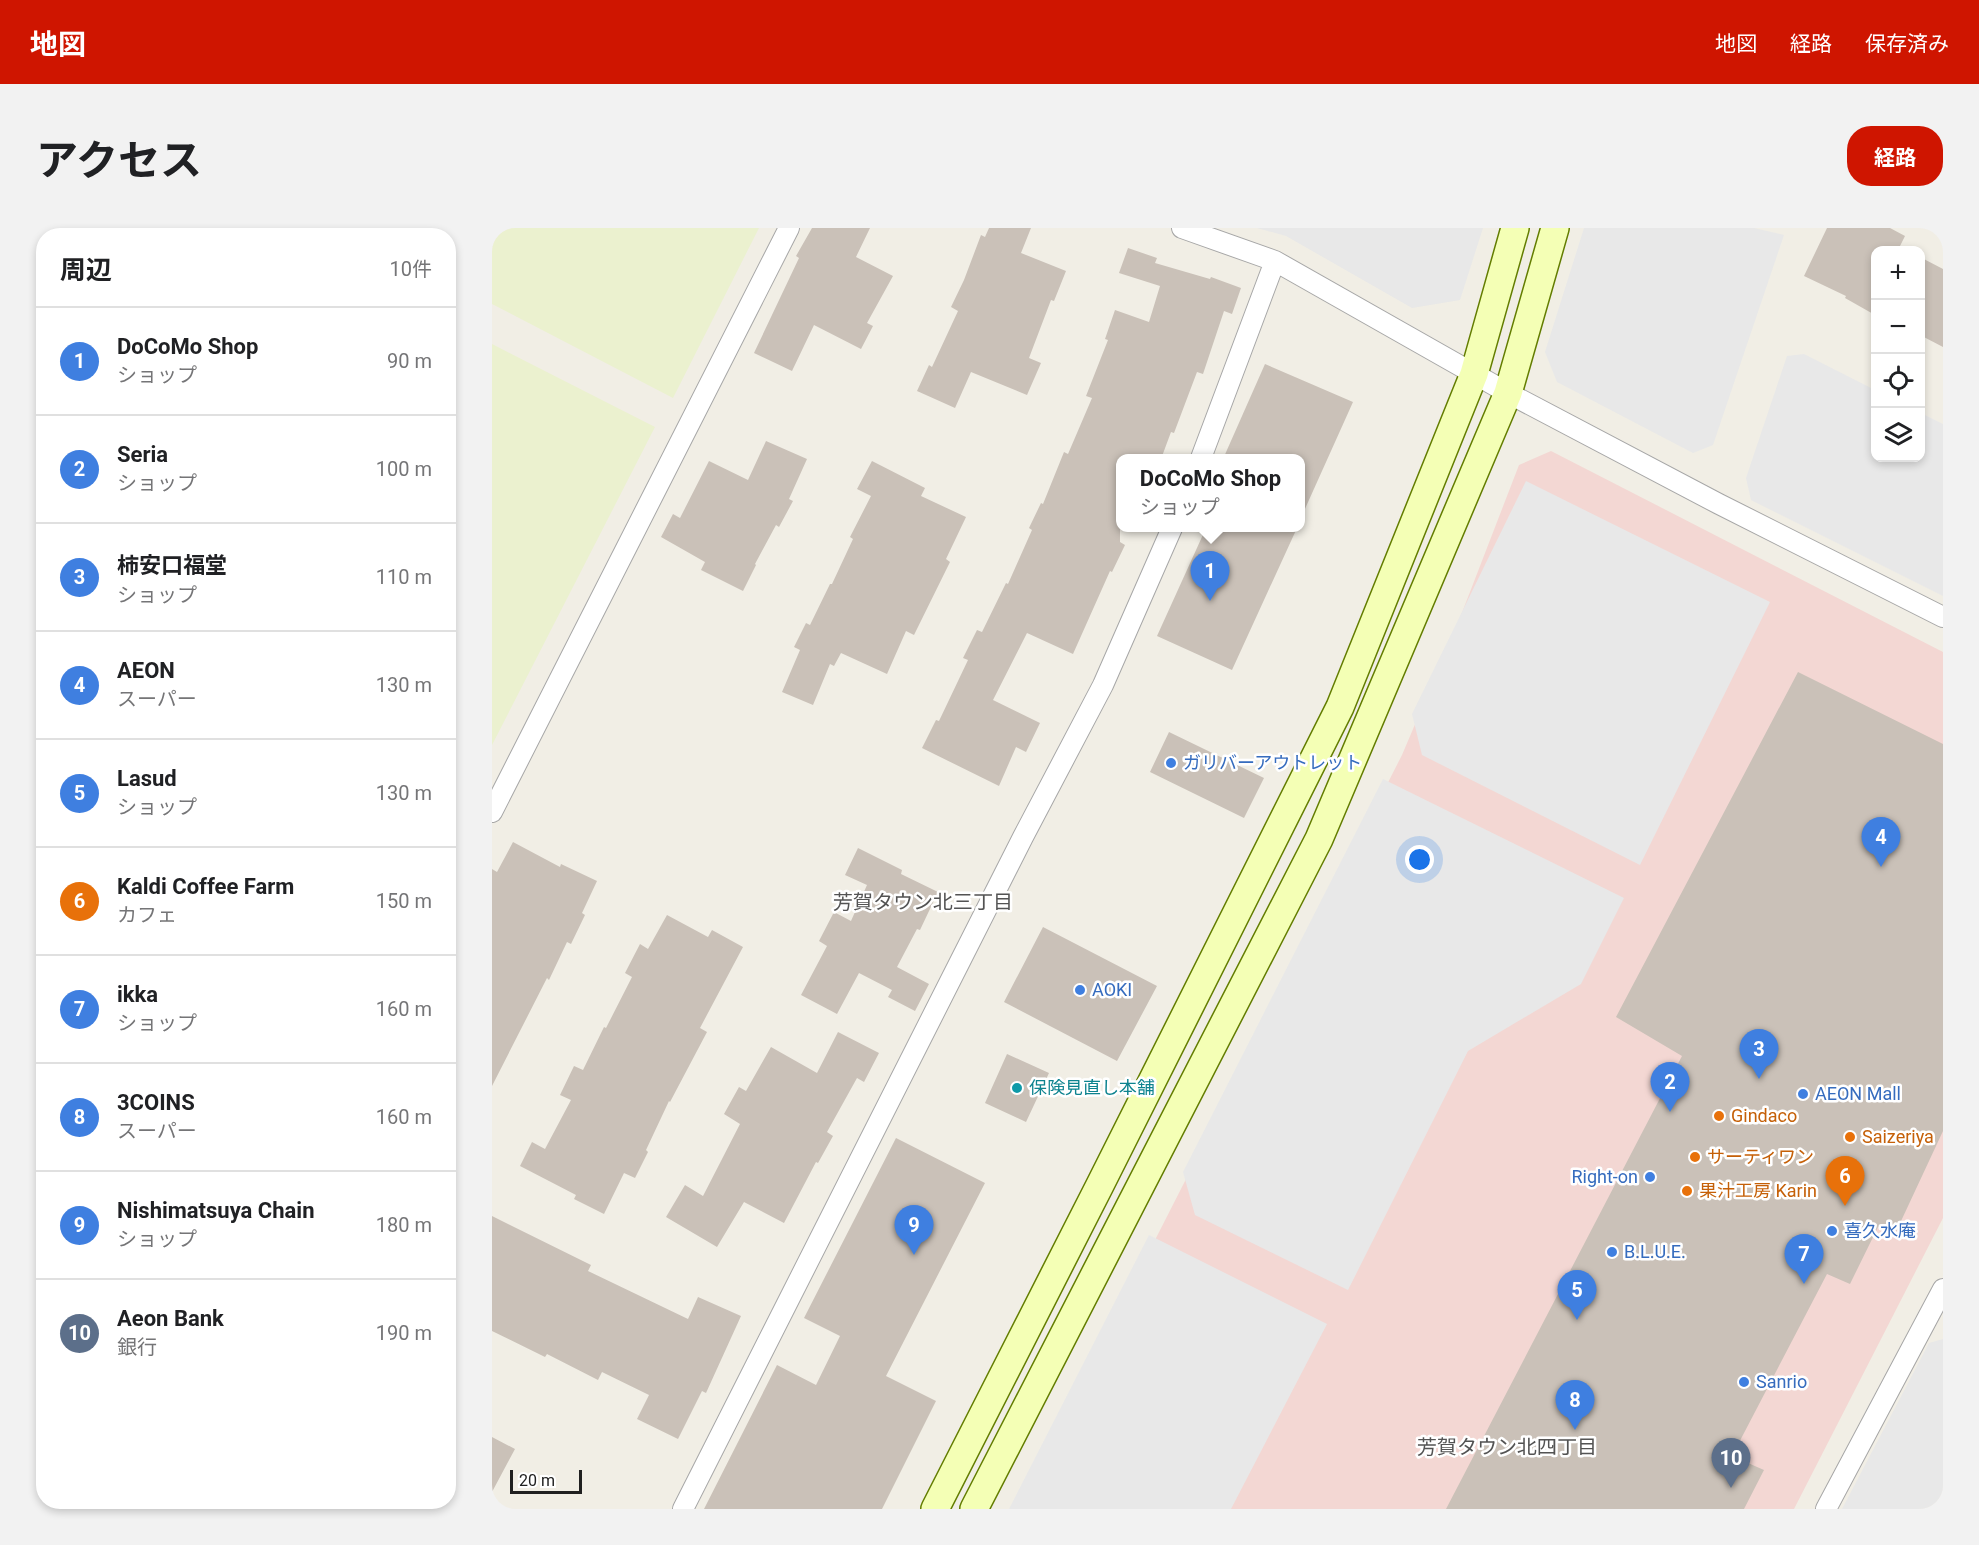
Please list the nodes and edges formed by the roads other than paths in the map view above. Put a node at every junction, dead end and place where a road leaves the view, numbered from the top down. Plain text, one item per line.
1 (789, 228) edge
2 (1182, 228) edge
3 (1515, 228) edge
4 (1554, 228) edge
5 (1275, 261) junction
6 (1474, 374) junction
7 (1508, 393) junction
8 (1203, 454) edge
9 (1170, 532) edge
10 (1943, 617) edge
11 (492, 813) edge
12 (1943, 1289) edge
13 (683, 1509) edge
14 (934, 1509) edge
15 (974, 1509) edge
16 (1826, 1509) edge

1 - 11 street
2 - 5 street
3 - 6 street
4 - 7 street
5 - 6 street
5 - 8 street
6 - 7 street
6 - 14 street
7 - 10 street
7 - 15 street
9 - 13 street
12 - 16 street

